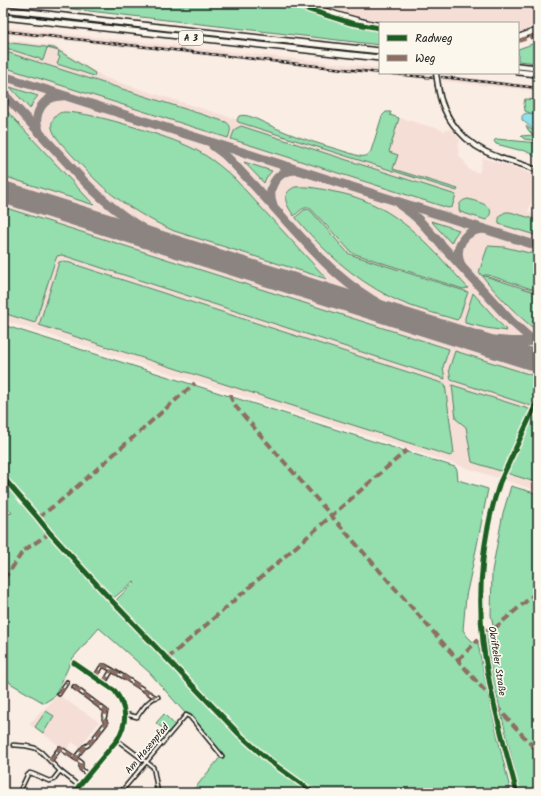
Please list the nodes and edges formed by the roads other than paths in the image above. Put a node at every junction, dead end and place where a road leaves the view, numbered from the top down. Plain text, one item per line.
1 (302, 3) edge
2 (3, 9) edge
3 (3, 17) edge
4 (379, 25) edge
5 (538, 30) edge
6 (519, 36) edge
7 (379, 51) edge
8 (379, 58) edge
9 (519, 66) edge
10 (538, 68) edge
11 (519, 72) edge
12 (436, 74) edge
13 (538, 74) edge
14 (538, 172) edge
15 (500, 482) tunnel mouth
16 (74, 663) dead end
17 (112, 670) junction
18 (95, 677) junction
19 (67, 682) dead end
20 (104, 683) junction
21 (74, 687) dead end
22 (59, 694) dead end
23 (125, 714) junction
24 (117, 740) junction
25 (13, 745) dead end
26 (222, 756) dead end
27 (75, 758) junction
28 (50, 761) junction
29 (146, 762) junction
30 (60, 771) junction
31 (88, 775) junction
32 (79, 786) junction
33 (3, 792) edge
34 (6, 793) edge
35 (19, 793) edge
36 (73, 793) edge
37 (120, 793) edge
38 (158, 793) edge
39 (517, 793) edge

1 - 4 street
2 - 7 highway, A 3
3 - 8 highway, A 3
5 - 6 street
9 - 10 highway
11 - 13 highway
12 - 14 street, bridge
15 - 39 street, Okrifteler Straße
16 - 18 street
17 - 18 street
17 - 20 street
17 - 23 street
18 - 20 street
19 - 22 street
20 - 23 street
21 - 27 street
23 - 24 street
24 - 29 street
24 - 31 street
25 - 28 street
26 - 29 street, Am Hasenpfad
27 - 28 street
27 - 31 street
28 - 30 street
29 - 37 street, Am Hasenpfad
29 - 38 street
30 - 32 street
30 - 35 street
31 - 32 street
32 - 36 street
33 - 34 street

